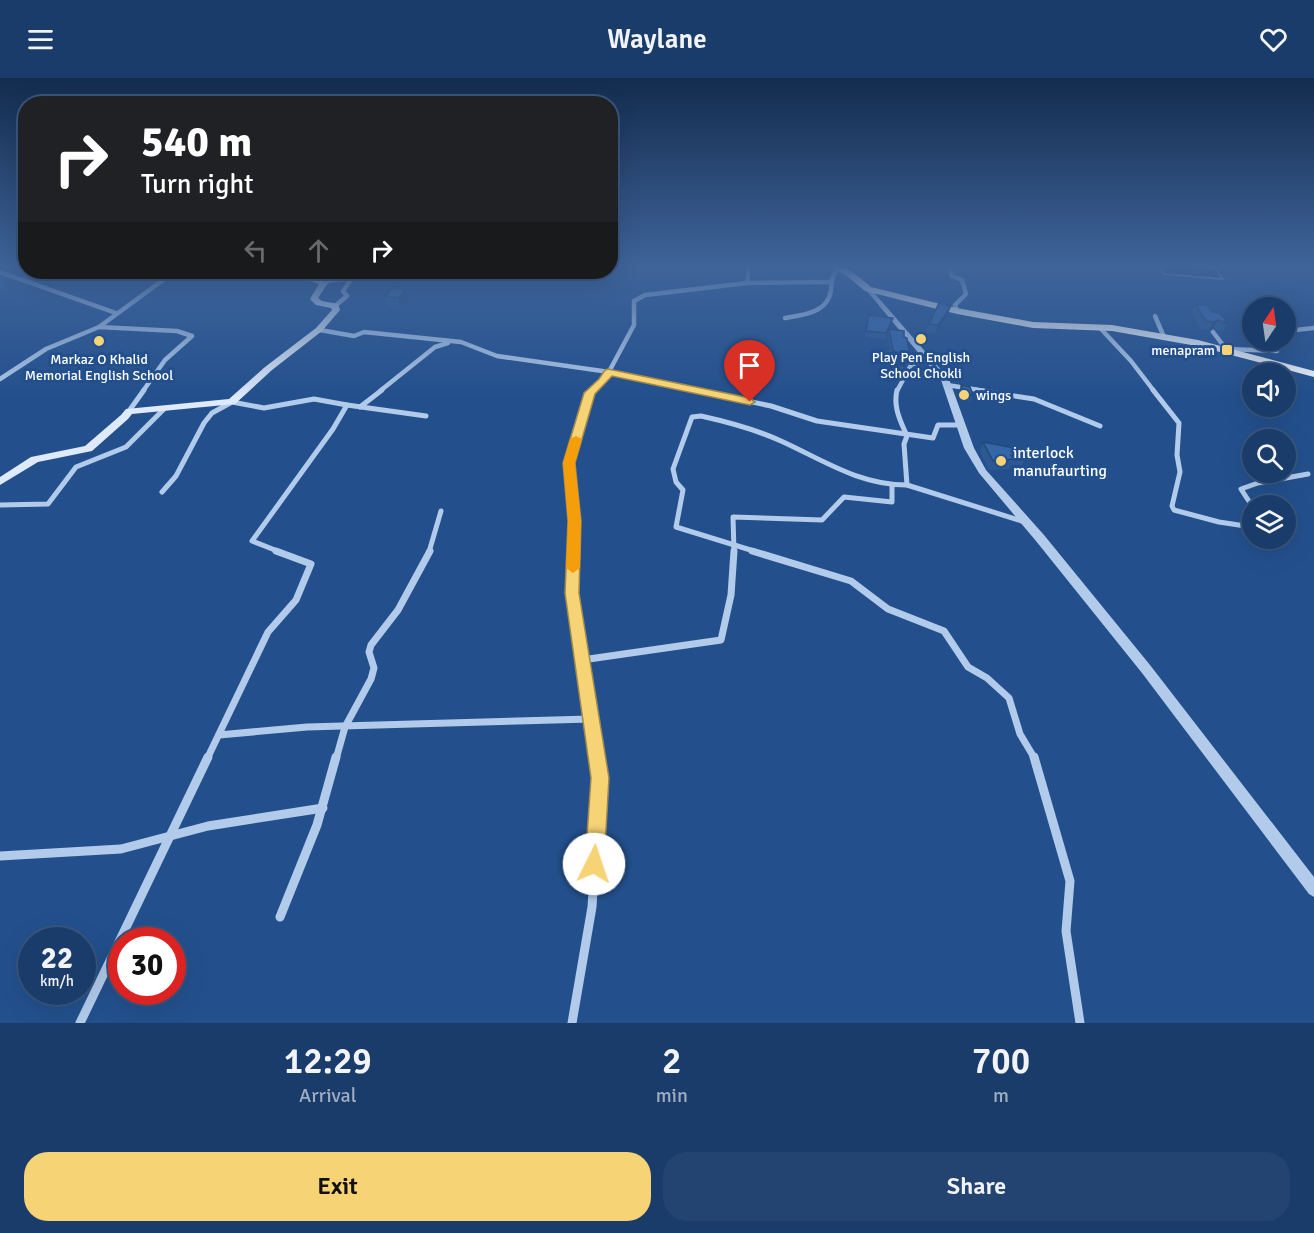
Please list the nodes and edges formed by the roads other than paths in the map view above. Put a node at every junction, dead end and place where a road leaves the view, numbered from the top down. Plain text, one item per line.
1 (106, 309) edge
2 (122, 309) edge
3 (336, 309) edge
4 (634, 309) edge
5 (818, 309) edge
6 (885, 309) edge
7 (949, 309) edge
8 (957, 311) joint
9 (116, 313) junction
10 (1155, 316) dead end
11 (785, 318) dead end
12 (99, 327) junction
13 (1101, 328) junction
14 (1314, 328) edge
15 (320, 330) junction
16 (1296, 330) edge
17 (1213, 332) dead end
18 (1164, 337) junction
19 (452, 342) junction
20 (1226, 349) junction
21 (1242, 350) edge
22 (928, 358) junction
23 (608, 372) junction
24 (1314, 374) edge
25 (0, 379) edge
26 (947, 385) junction
27 (232, 402) junction
28 (347, 405) junction
29 (360, 407) junction
30 (164, 409) junction
31 (129, 411) junction
32 (426, 416) dead end
33 (962, 425) junction
34 (1100, 426) dead end
35 (907, 436) junction
36 (1308, 474) dead end
37 (0, 482) edge
38 (907, 485) junction
39 (892, 486) junction
40 (162, 492) dead end
41 (1245, 495) edge
42 (0, 505) edge
43 (441, 510) dead end
44 (1026, 522) junction
45 (1242, 525) edge
46 (735, 546) junction
47 (582, 660) junction
48 (591, 719) junction
49 (345, 727) junction
50 (219, 735) junction
51 (323, 808) junction
52 (171, 834) junction
53 (0, 856) edge
54 (1314, 889) edge
55 (280, 917) dead end
56 (80, 1023) edge
57 (572, 1023) edge
58 (1080, 1023) edge

1 - 9 street
2 - 9 street
3 - 15 main road
4 - 23 street
5 - 11 street
6 - 22 street
7 - 8 main road
8 - 13 main road
9 - 12 street
10 - 18 street
12 - 25 street
12 - 31 street
13 - 18 main road
13 - 45 street
14 - 16 street
15 - 19 street
15 - 27 main road
17 - 20 street
18 - 20 main road
19 - 23 street
19 - 29 street
20 - 21 street
20 - 24 main road
22 - 26 street
22 - 35 street
23 - 35 street
23 - 47 street
26 - 33 street
26 - 34 street
27 - 28 street
27 - 30 main road
27 - 40 street
28 - 29 street
28 - 50 street
29 - 32 street
30 - 31 main road
30 - 42 street
31 - 37 main road
33 - 35 street
33 - 44 street
35 - 38 street
36 - 41 street
38 - 39 street
38 - 44 street
39 - 46 street
39 - 46 street
43 - 49 street
44 - 54 street
46 - 47 street
46 - 58 street
47 - 48 street
48 - 49 street
48 - 57 street
49 - 50 street
49 - 51 street
50 - 52 street
51 - 52 street
51 - 55 street
52 - 53 street
52 - 56 street

